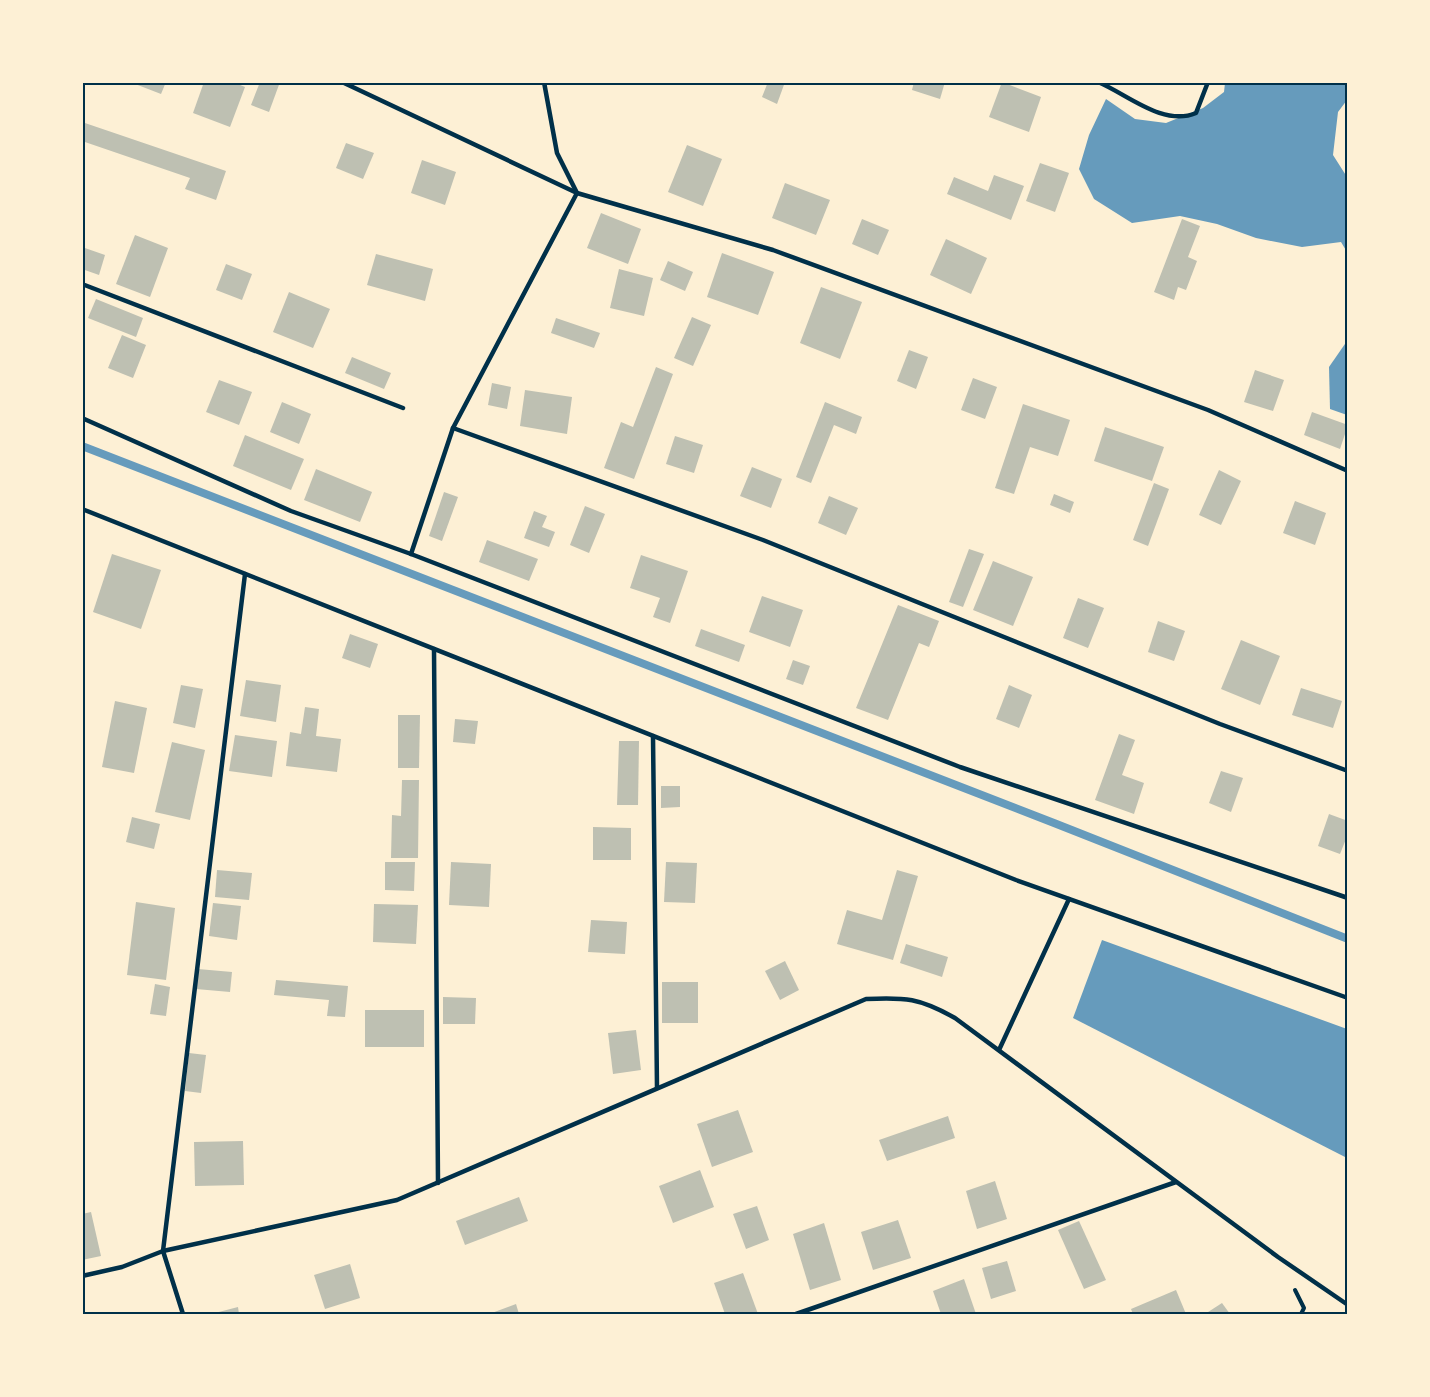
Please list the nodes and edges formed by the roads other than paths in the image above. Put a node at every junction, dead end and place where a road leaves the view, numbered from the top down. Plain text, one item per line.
1 (342, 82) edge
2 (544, 82) edge
3 (1098, 82) edge
4 (1208, 82) edge
5 (577, 193) junction
6 (82, 284) edge
7 (403, 408) dead end
8 (82, 418) edge
9 (453, 428) junction
10 (1347, 471) edge
11 (82, 509) edge
12 (411, 554) junction
13 (245, 573) junction
14 (434, 649) junction
15 (653, 736) junction
16 (1347, 771) edge
17 (1347, 898) edge
18 (1069, 899) junction
19 (1347, 998) edge
20 (999, 1050) junction
21 (657, 1088) junction
22 (1176, 1182) junction
23 (438, 1183) junction
24 (163, 1251) junction
25 (82, 1276) edge
26 (1347, 1305) edge
27 (183, 1314) edge
28 (796, 1314) edge

1 - 5 lane
2 - 5 lane
3 - 4 lane
5 - 9 lane
5 - 10 lane
6 - 7 lane
8 - 12 lane
9 - 12 lane
9 - 16 lane
11 - 13 lane
12 - 17 lane
13 - 14 lane
13 - 24 lane
14 - 15 lane
14 - 23 lane
15 - 18 lane
15 - 21 lane
18 - 19 lane
18 - 20 lane
20 - 21 lane
20 - 22 lane
21 - 23 lane
22 - 26 lane
22 - 28 lane
23 - 24 lane
24 - 25 lane
24 - 27 lane

